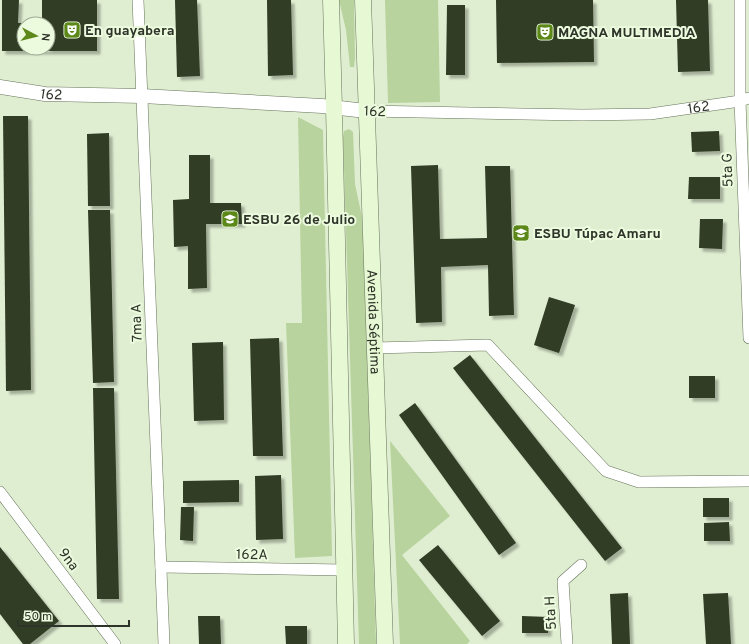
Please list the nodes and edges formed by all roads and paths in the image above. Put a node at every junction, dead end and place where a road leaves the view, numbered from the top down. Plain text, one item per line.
1 (138, 0) edge
2 (331, 0) edge
3 (363, 0) edge
4 (740, 0) edge
5 (0, 87) edge
6 (142, 96) junction
7 (744, 100) edge
8 (334, 108) junction
9 (366, 111) junction
10 (749, 338) edge
11 (375, 348) junction
12 (749, 481) edge
13 (0, 492) edge
14 (581, 565) dead end
15 (160, 567) junction
16 (344, 570) junction
17 (115, 644) edge
18 (164, 644) edge
19 (346, 644) edge
20 (385, 644) edge
21 (567, 644) edge

1 - 6 street, 7ma A
2 - 8 main road
3 - 9 main road, Avenida Séptima
4 - 7 street, 5ta G
5 - 6 street, 162
6 - 8 street, 162
6 - 15 street, 7ma A
7 - 9 street, 162
7 - 10 street, 5ta G
8 - 9 street, 162
8 - 16 main road
9 - 11 main road, Avenida Séptima
11 - 12 street
11 - 20 main road, Avenida Séptima
13 - 17 street, 9na
14 - 21 street, 5ta H
15 - 16 street, 162A
15 - 18 street, 7ma A
16 - 19 main road

